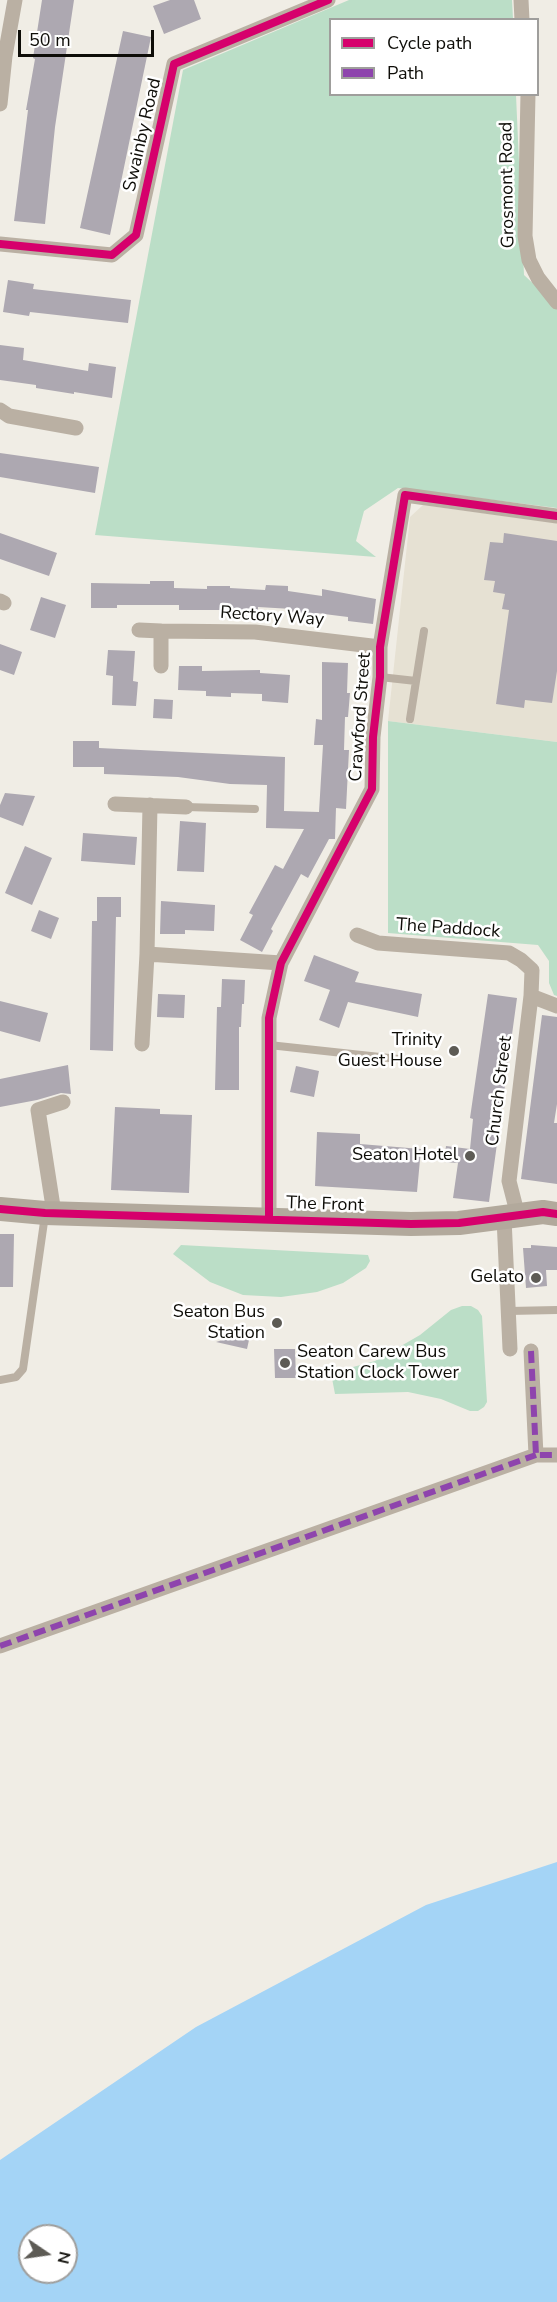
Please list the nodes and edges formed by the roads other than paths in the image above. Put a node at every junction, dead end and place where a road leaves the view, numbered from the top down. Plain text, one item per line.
1 (15, 0) edge
2 (328, 0) edge
3 (521, 0) edge
4 (522, 18) edge
5 (3, 55) edge
6 (528, 96) edge
7 (0, 104) edge
8 (0, 244) edge
9 (557, 302) edge
10 (0, 410) edge
11 (76, 428) dead end
12 (557, 516) edge
13 (139, 630) dead end
14 (161, 631) junction
15 (424, 631) dead end
16 (380, 647) junction
17 (161, 666) dead end
18 (380, 677) junction
19 (416, 681) junction
20 (410, 719) dead end
21 (115, 804) dead end
22 (150, 805) junction
23 (186, 807) joint
24 (255, 809) dead end
25 (357, 934) dead end
26 (147, 954) junction
27 (281, 963) junction
28 (532, 970) joint
29 (531, 996) junction
30 (557, 1006) edge
31 (142, 1044) dead end
32 (269, 1045) junction
33 (417, 1060) dead end
34 (63, 1102) dead end
35 (0, 1209) edge
36 (49, 1213) junction
37 (557, 1214) edge
38 (511, 1217) junction
39 (269, 1218) junction
40 (557, 1310) edge
41 (509, 1311) junction
42 (510, 1349) joint
43 (534, 1351) joint
44 (0, 1380) edge
45 (536, 1455) junction
46 (557, 1455) edge
47 (0, 1646) edge

1 - 5 street
2 - 8 street, Swainby Road
3 - 4 street
5 - 7 street
6 - 9 street, Grosmont Road
10 - 11 street
12 - 16 street, Crawford Street
13 - 14 street, Rectory Way
14 - 16 street, Rectory Way
14 - 17 street
15 - 19 lane
16 - 18 street, Crawford Street
18 - 19 lane
18 - 27 street, Crawford Street
19 - 20 lane
21 - 22 street
22 - 23 street
22 - 26 street
23 - 24 lane
25 - 28 street, The Paddock
26 - 27 street
26 - 31 street
27 - 32 street, Crawford Street
28 - 29 street, Church Street
29 - 30 street
29 - 38 street, Church Street
32 - 33 lane
32 - 39 street, Crawford Street
34 - 36 street
35 - 36 main road, The Front
36 - 39 main road, The Front
36 - 44 lane
37 - 38 main road, The Front
38 - 39 main road, The Front
38 - 41 street, Church Street
40 - 41 lane
41 - 42 street, Church Street
42 - 43 lane
43 - 45 street
45 - 46 street
45 - 47 street

